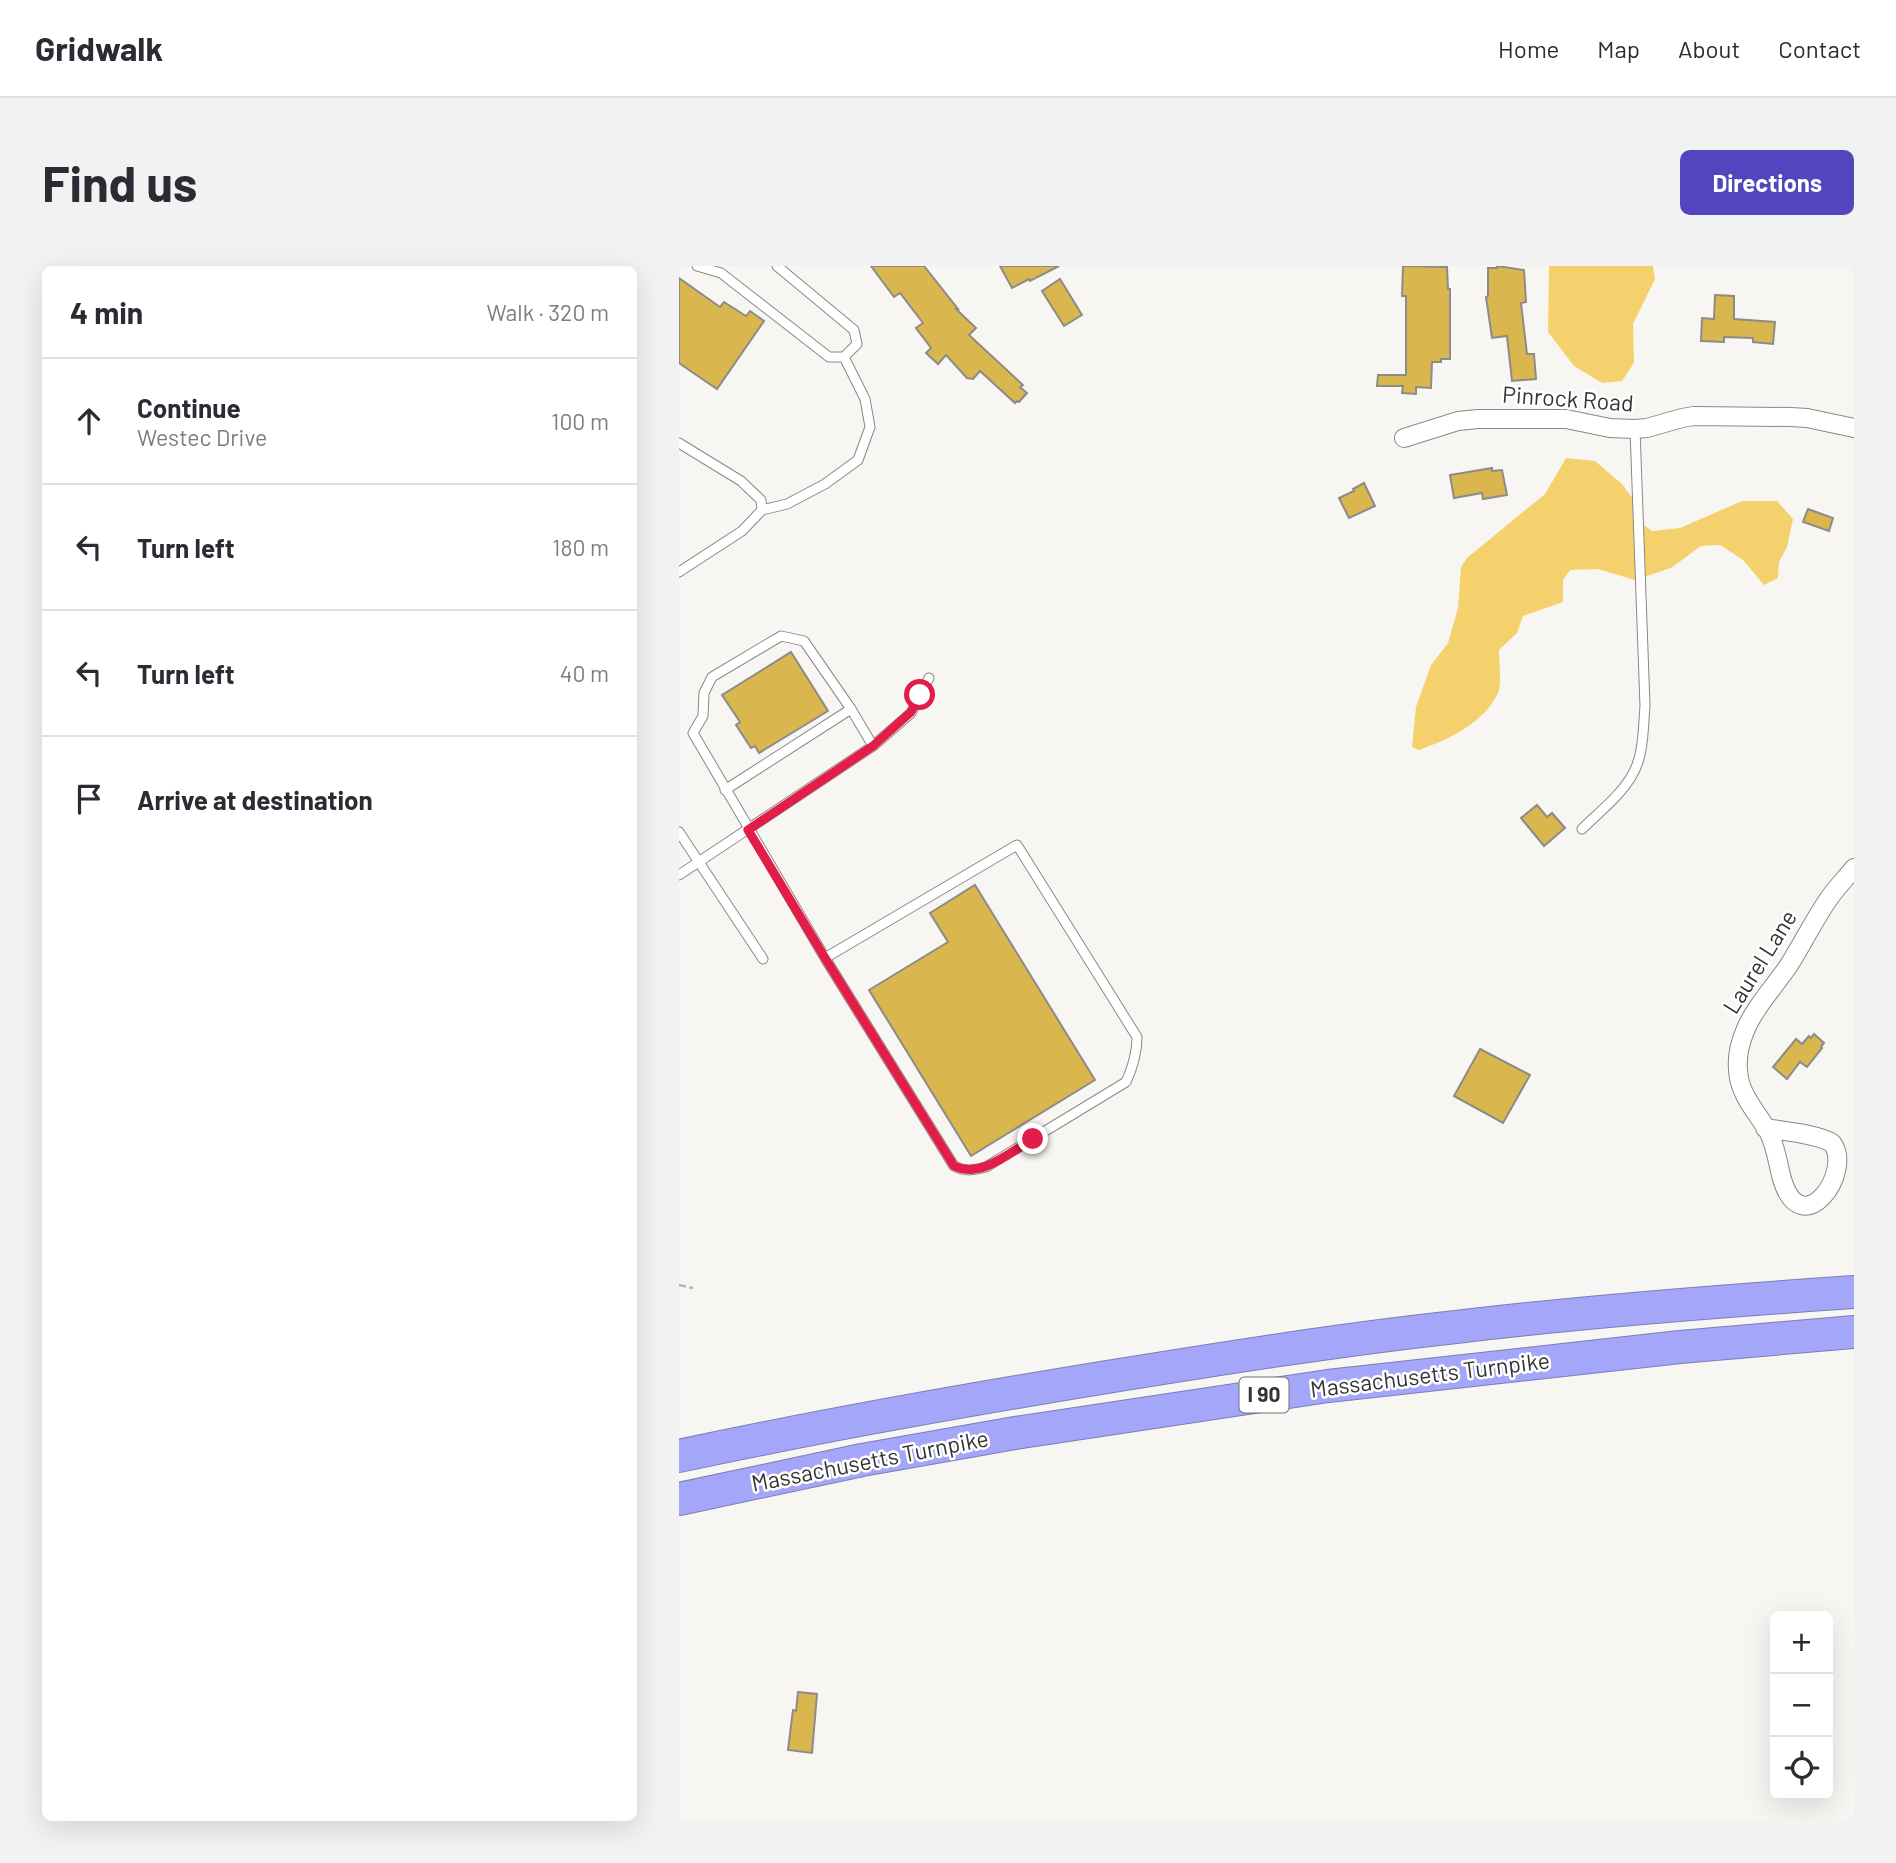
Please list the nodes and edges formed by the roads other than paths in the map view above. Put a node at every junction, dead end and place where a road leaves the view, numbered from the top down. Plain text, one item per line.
1 (697, 266) edge
2 (777, 266) edge
3 (723, 269) edge
4 (844, 357) junction
5 (1854, 428) edge
6 (1635, 429) junction
7 (1404, 438) dead end
8 (679, 443) edge
9 (762, 510) junction
10 (679, 572) edge
11 (929, 678) dead end
12 (851, 709) junction
13 (873, 746) junction
14 (725, 790) junction
15 (1581, 829) dead end
16 (748, 830) junction
17 (679, 832) edge
18 (699, 862) junction
19 (1854, 868) edge
20 (679, 875) edge
21 (825, 958) junction
22 (763, 959) dead end
23 (1765, 1128) junction
24 (1854, 1292) edge
25 (1854, 1332) edge
26 (679, 1456) edge
27 (679, 1499) edge

1 - 3 lane
2 - 4 lane
3 - 4 lane
4 - 9 lane
5 - 6 street, Pinrock Road
6 - 7 street, Pinrock Road
6 - 15 lane
8 - 9 lane
9 - 10 lane
11 - 13 lane
12 - 13 lane
12 - 14 lane
12 - 14 lane
13 - 16 lane
14 - 16 lane
16 - 18 lane
16 - 21 lane
17 - 18 lane
18 - 20 lane
18 - 22 lane
19 - 23 street, Laurel Lane
21 - 21 lane
23 - 23 street, Laurel Lane
24 - 26 highway, Massachusetts Turnpike / I 90
25 - 27 highway, Massachusetts Turnpike / I 90

